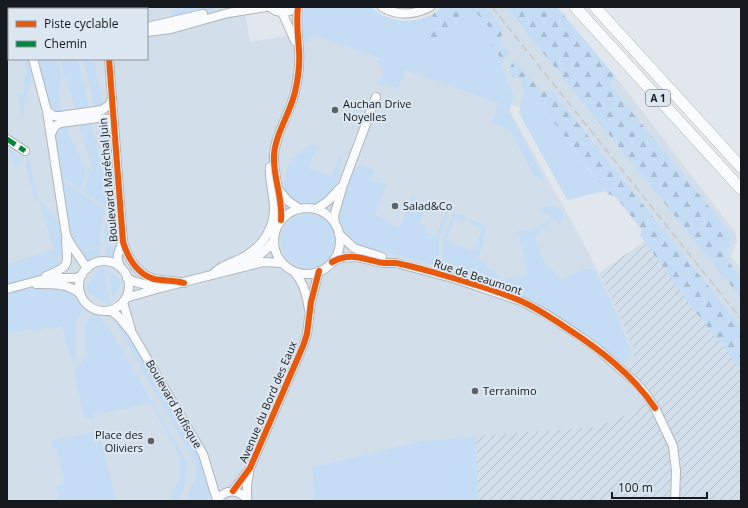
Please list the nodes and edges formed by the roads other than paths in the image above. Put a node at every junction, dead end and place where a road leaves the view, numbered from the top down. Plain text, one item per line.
1 (231, 7) edge
2 (266, 7) edge
3 (270, 7) edge
4 (297, 7) edge
5 (382, 7) edge
6 (430, 7) edge
7 (575, 7) edge
8 (595, 7) edge
9 (282, 12) junction
10 (148, 27) edge
11 (148, 32) edge
12 (299, 51) junction
13 (33, 60) edge
14 (109, 60) edge
15 (376, 97) dead end
16 (112, 99) junction
17 (47, 111) junction
18 (114, 128) junction
19 (52, 134) junction
20 (7, 139) edge
21 (25, 151) dead end
22 (274, 154) junction
23 (741, 167) edge
24 (343, 185) junction
25 (741, 189) edge
26 (279, 190) junction
27 (300, 208) junction
28 (316, 209) junction
29 (281, 220) junction
30 (335, 223) junction
31 (339, 234) junction
32 (66, 235) junction
33 (274, 240) junction
34 (123, 242) junction
35 (332, 262) junction
36 (282, 263) junction
37 (396, 263) junction
38 (122, 269) junction
39 (292, 270) junction
40 (231, 271) junction
41 (319, 271) junction
42 (85, 272) junction
43 (210, 276) junction
44 (127, 278) junction
45 (184, 282) junction
46 (25, 284) junction
47 (160, 288) junction
48 (7, 289) edge
49 (81, 295) junction
50 (125, 300) junction
51 (110, 310) junction
52 (310, 315) junction
53 (132, 333) junction
54 (250, 468) junction
55 (210, 478) junction
56 (230, 492) junction
57 (217, 500) edge
58 (248, 500) edge
59 (675, 501) edge

1 - 10 street
2 - 11 street
3 - 9 street
4 - 9 street
4 - 12 street
5 - 6 street
7 - 25 highway, A 1
8 - 23 highway, A 1
9 - 12 street
12 - 22 street
13 - 17 street
14 - 16 street, Boulevard Maréchal Juin
15 - 24 street
16 - 17 street
16 - 18 street, Boulevard Maréchal Juin
17 - 19 street
18 - 19 street
18 - 34 street, Boulevard Maréchal Juin
19 - 32 street
20 - 21 street
22 - 26 street
22 - 43 street
24 - 28 street
24 - 30 street
26 - 27 street
26 - 29 street
27 - 28 street
27 - 29 street
28 - 30 street
29 - 33 street
30 - 31 street
31 - 35 street
31 - 37 street, Rue de Beaumont
32 - 42 street
32 - 46 street
33 - 36 street
33 - 40 street
34 - 38 street, Boulevard Maréchal Juin
34 - 45 street, Boulevard Maréchal Juin
35 - 37 street, Rue de Beaumont
35 - 41 street
36 - 39 street
36 - 40 street
37 - 59 street, Rue de Beaumont
38 - 42 street
38 - 44 street
39 - 41 street
39 - 52 street, Avenue du Bord des Eaux
40 - 43 street
41 - 52 street, Avenue du Bord des Eaux
42 - 46 street
42 - 49 street
43 - 45 street
44 - 47 street
44 - 50 street
45 - 47 street
46 - 48 street
46 - 49 street
47 - 50 street
49 - 51 street
50 - 51 street
50 - 53 street, Boulevard Rufisque
51 - 53 street, Boulevard Rufisque
52 - 54 street, Avenue du Bord des Eaux
53 - 55 street, Boulevard Rufisque
54 - 56 street, Avenue du Bord des Eaux
54 - 58 street, Avenue du Bord des Eaux
55 - 56 street
55 - 57 street, Boulevard Rufisque
56 - 57 street, Avenue du Bord des Eaux
56 - 58 street

